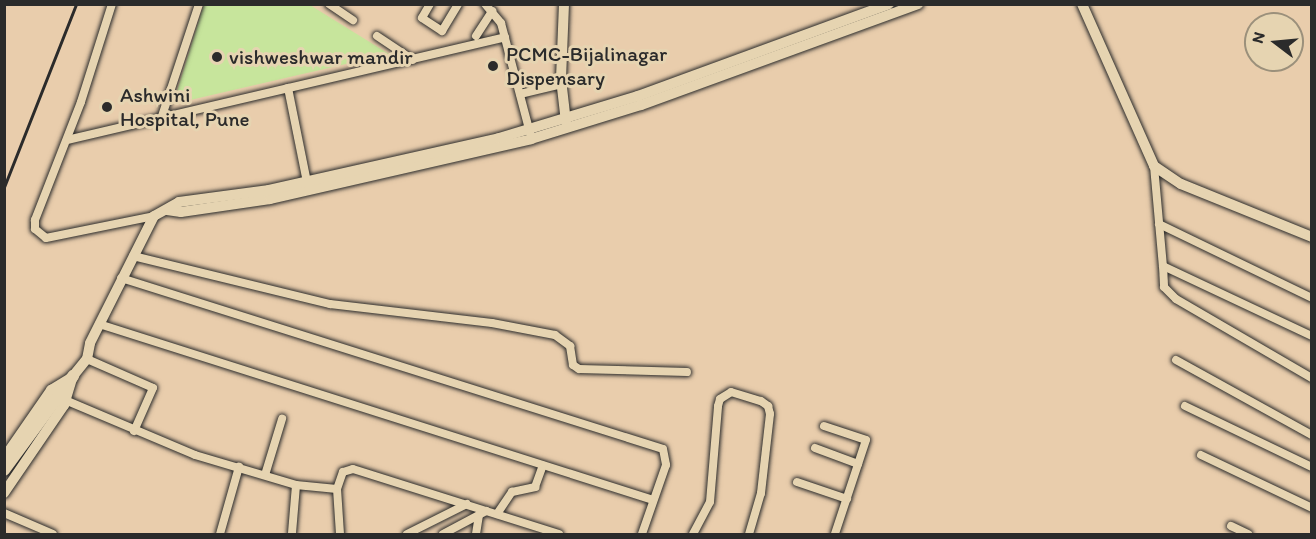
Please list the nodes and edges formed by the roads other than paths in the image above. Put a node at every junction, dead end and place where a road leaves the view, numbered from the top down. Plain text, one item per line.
1 (112, 4) edge
2 (200, 4) edge
3 (329, 4) edge
4 (430, 4) edge
5 (458, 4) edge
6 (485, 4) edge
7 (564, 4) edge
8 (889, 4) edge
9 (918, 4) edge
10 (1082, 4) edge
11 (492, 11) junction
12 (352, 20) dead end
13 (377, 36) dead end
14 (476, 36) dead end
15 (506, 37) junction
16 (413, 60) junction
17 (562, 84) junction
18 (288, 88) junction
19 (520, 94) junction
20 (162, 116) junction
21 (566, 122) junction
22 (530, 133) junction
23 (67, 140) junction
24 (1154, 166) junction
25 (307, 182) junction
26 (167, 210) junction
27 (154, 216) junction
28 (1159, 224) junction
29 (1311, 237) edge
30 (133, 256) junction
31 (1163, 266) junction
32 (122, 278) junction
33 (1311, 298) edge
34 (99, 324) junction
35 (1311, 336) edge
36 (87, 359) junction
37 (1176, 360) dead end
38 (687, 372) dead end
39 (74, 376) junction
40 (1311, 378) edge
41 (65, 400) junction
42 (1185, 406) dead end
43 (282, 419) dead end
44 (824, 426) dead end
45 (134, 431) junction
46 (1311, 435) edge
47 (815, 448) dead end
48 (1201, 455) dead end
49 (4, 458) edge
50 (858, 464) junction
51 (543, 465) junction
52 (239, 467) junction
53 (1311, 467) edge
54 (4, 471) edge
55 (265, 475) junction
56 (797, 482) dead end
57 (296, 485) junction
58 (338, 489) junction
59 (4, 493) edge
60 (847, 499) junction
61 (653, 500) junction
62 (467, 504) junction
63 (1311, 508) edge
64 (4, 513) edge
65 (482, 513) junction
66 (496, 514) junction
67 (1231, 526) dead end
68 (530, 530) edge
69 (292, 533) dead end
70 (53, 534) edge
71 (220, 534) edge
72 (340, 534) edge
73 (407, 534) edge
74 (443, 534) edge
75 (476, 534) edge
76 (559, 534) edge
77 (642, 534) edge
78 (693, 534) edge
79 (749, 534) edge
80 (835, 534) edge
81 (1248, 534) edge

1 - 23 street
2 - 20 street
3 - 12 street
4 - 5 street
6 - 11 street
7 - 17 street
8 - 21 street
9 - 21 street
10 - 24 street
11 - 14 street
11 - 15 street
13 - 16 street
15 - 16 street
15 - 19 street
16 - 18 street
17 - 19 street
17 - 21 street
18 - 20 street
18 - 25 street
19 - 22 street
20 - 23 street
21 - 22 street
22 - 25 street
22 - 26 street
23 - 27 street
24 - 28 street
24 - 29 street
25 - 26 street
26 - 27 street
27 - 30 street
28 - 31 street
28 - 33 street
30 - 32 street
30 - 38 street
31 - 35 street
31 - 40 street
32 - 34 street
32 - 61 street
34 - 36 street
34 - 51 street
36 - 39 street
36 - 45 street
37 - 46 street
39 - 41 street
39 - 49 street
39 - 54 main road
41 - 45 street
41 - 59 street
42 - 53 street
43 - 55 street
44 - 50 street
45 - 52 street
47 - 50 street
48 - 63 street
50 - 60 street
51 - 61 street
51 - 66 street
52 - 55 street
52 - 71 street
55 - 57 street
56 - 60 street
57 - 58 street
57 - 69 street
58 - 62 street
58 - 72 street
60 - 80 street
61 - 77 street
62 - 65 street
62 - 73 street
64 - 70 street
65 - 66 street
65 - 74 street
65 - 75 street
66 - 68 street
67 - 81 street
68 - 76 street
78 - 79 street

